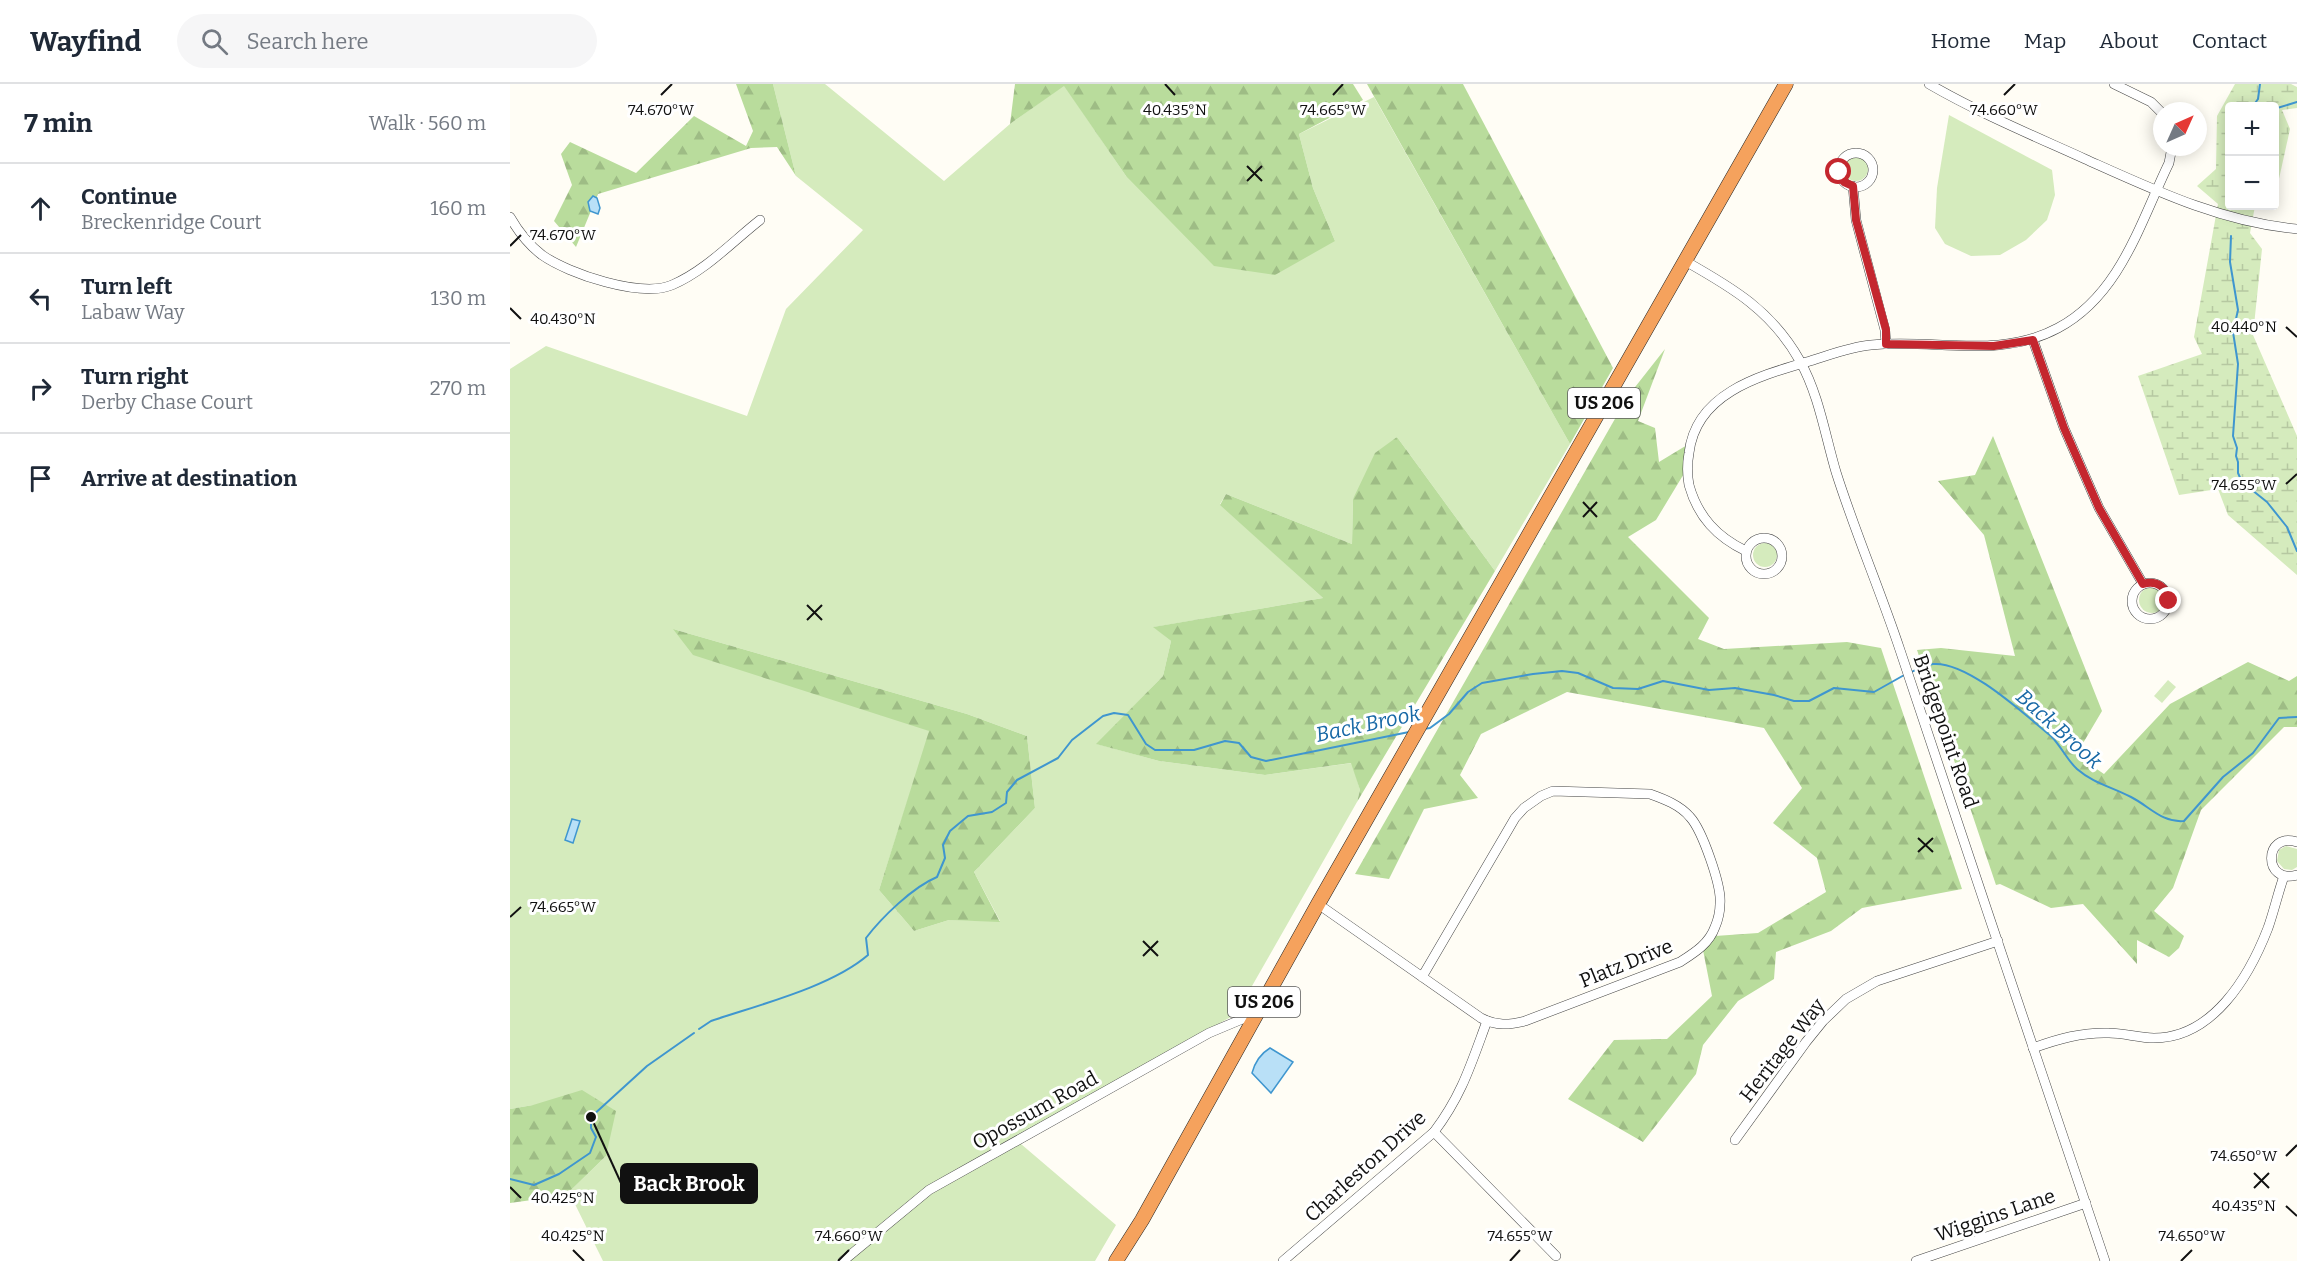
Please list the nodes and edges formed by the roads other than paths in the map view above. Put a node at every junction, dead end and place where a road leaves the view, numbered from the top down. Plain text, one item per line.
1 (1786, 84) edge
2 (1929, 84) edge
3 (2114, 84) edge
4 (2153, 104) edge
5 (2170, 156) edge
6 (1853, 186) dead end
7 (2156, 190) junction
8 (510, 217) edge
9 (760, 219) dead end
10 (2297, 229) edge
11 (1685, 261) junction
12 (2033, 340) junction
13 (1886, 344) junction
14 (1802, 364) junction
15 (1746, 551) junction
16 (2143, 584) junction
17 (2297, 842) edge
18 (2297, 875) edge
19 (2284, 876) junction
20 (1318, 904) junction
21 (1998, 941) junction
22 (1422, 977) junction
23 (1259, 1012) junction
24 (1487, 1021) junction
25 (2034, 1048) junction
26 (1434, 1132) junction
27 (1735, 1140) dead end
28 (2086, 1203) junction
29 (1556, 1256) dead end
30 (843, 1261) edge
31 (1116, 1261) edge
32 (1283, 1261) edge
33 (1916, 1261) edge
34 (2105, 1261) edge

1 - 11 highway, US 206
2 - 7 street
3 - 4 street
5 - 7 street
6 - 13 street
7 - 10 street
7 - 12 street
8 - 9 street
11 - 14 street, Bridgepoint Road
11 - 20 highway, US 206
12 - 13 street
12 - 16 street
13 - 14 street
14 - 15 street
14 - 21 street, Bridgepoint Road
15 - 15 street
16 - 16 street
17 - 19 street
18 - 19 street
19 - 25 street
20 - 22 street, Platz Drive
20 - 23 highway, US 206
21 - 25 street, Bridgepoint Road
21 - 27 street, Heritage Way
22 - 24 street, Platz Drive
22 - 24 street, Platz Drive
23 - 30 street, Opossum Road
23 - 31 highway, US 206
24 - 26 street, Charleston Drive
25 - 28 street, Bridgepoint Road
26 - 29 street
26 - 32 street, Charleston Drive
28 - 33 street, Wiggins Lane
28 - 34 street, Bridgepoint Road

